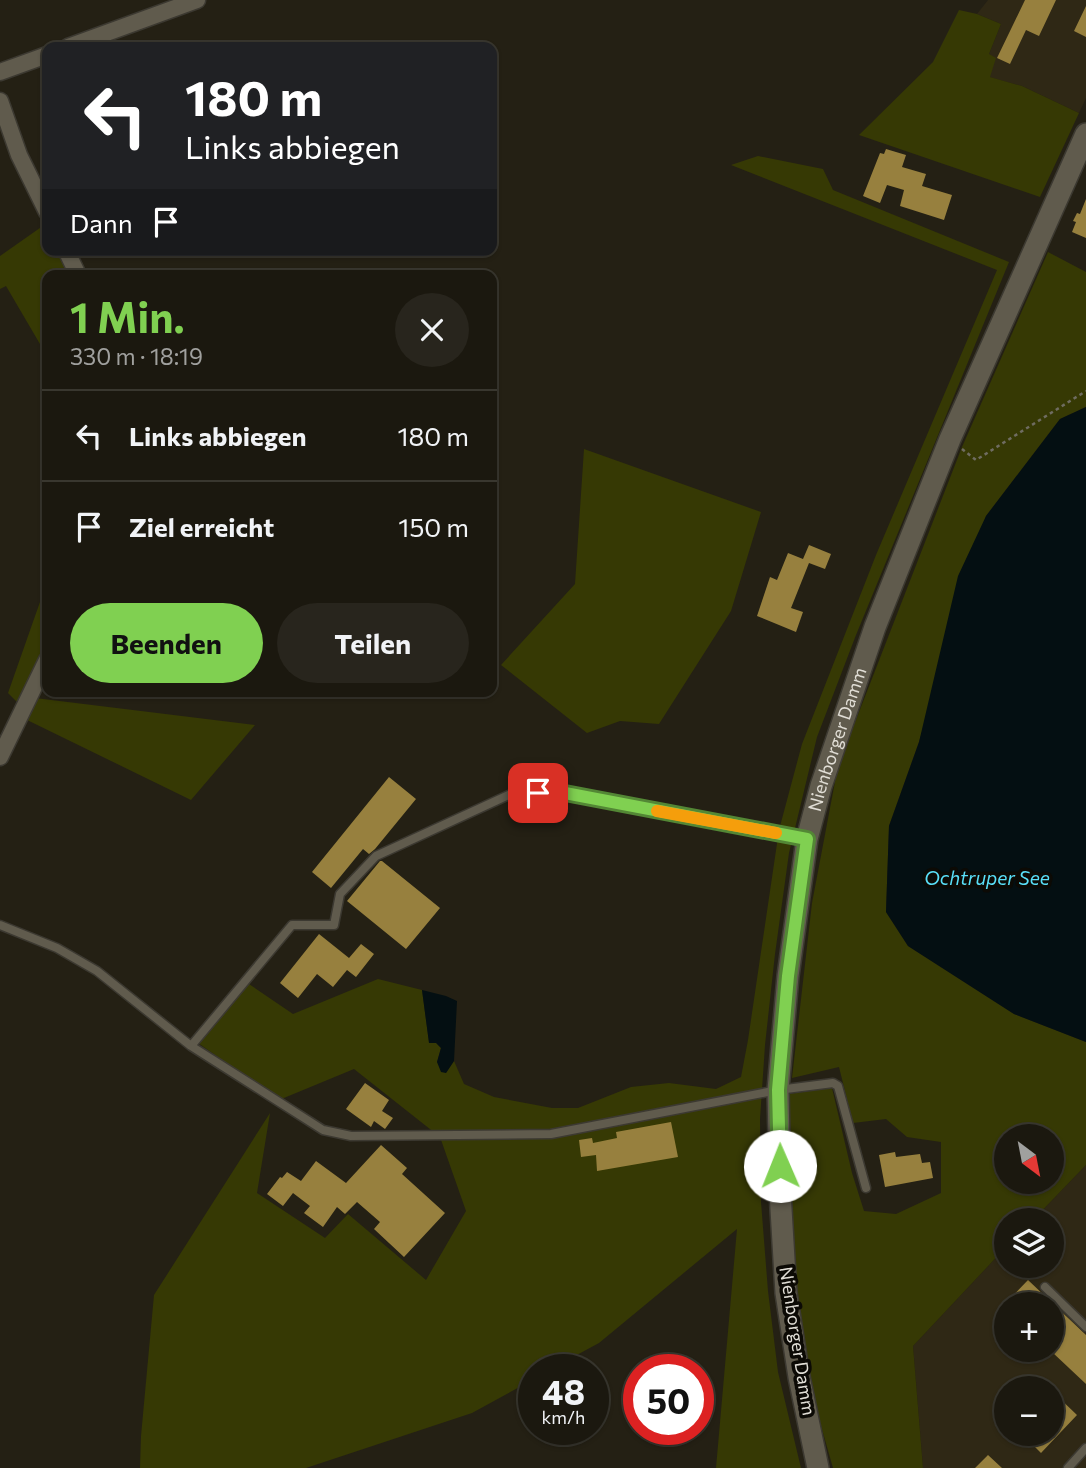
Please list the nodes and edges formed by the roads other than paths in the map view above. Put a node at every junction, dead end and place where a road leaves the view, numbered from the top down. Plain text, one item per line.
1 (197, 0) edge
2 (82, 42) edge
3 (42, 57) edge
4 (0, 72) edge
5 (0, 101) edge
6 (1086, 136) edge
7 (42, 202) edge
8 (42, 670) edge
9 (0, 757) edge
10 (807, 839) junction
11 (0, 925) edge
12 (191, 1046) junction
13 (778, 1090) junction
14 (866, 1188) dead end
15 (1045, 1287) dead end
16 (1086, 1327) edge
17 (1086, 1448) edge
18 (818, 1468) edge
19 (1068, 1468) edge

1 - 2 street
3 - 4 street
5 - 7 street
6 - 10 main road, Nienborger Damm
8 - 9 street
10 - 12 lane
10 - 13 main road, Nienborger Damm
11 - 12 lane
12 - 13 lane
13 - 14 lane
13 - 18 main road, Nienborger Damm
15 - 16 lane
17 - 19 lane

